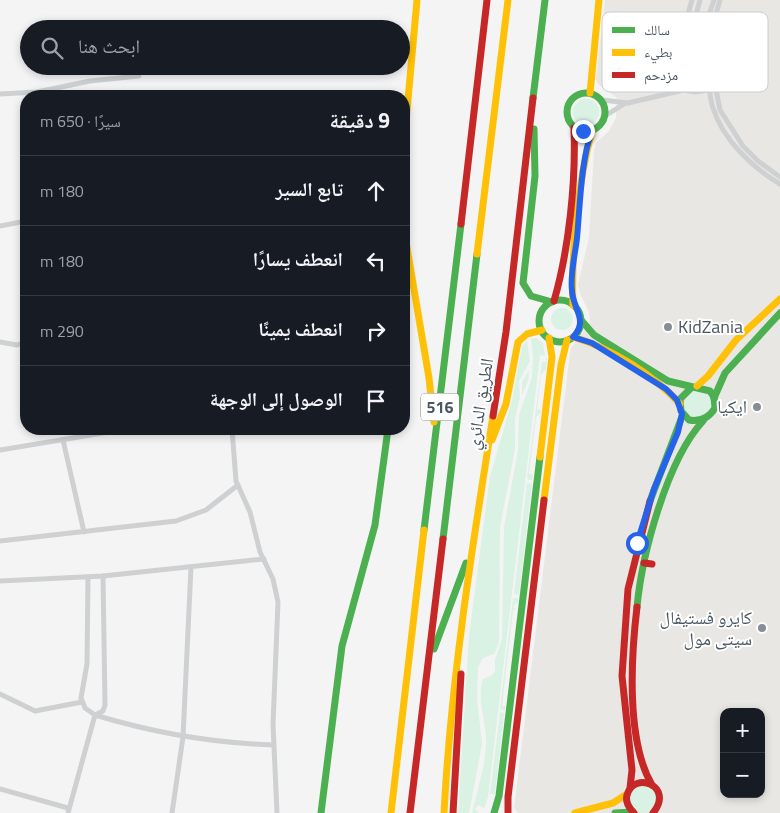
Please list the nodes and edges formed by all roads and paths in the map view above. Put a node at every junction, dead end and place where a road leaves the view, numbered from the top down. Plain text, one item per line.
1 (417, 0) edge
2 (487, 0) edge
3 (508, 0) edge
4 (545, 0) edge
5 (599, 0) edge
6 (139, 76) dead end
7 (47, 90) edge
8 (409, 90) edge
9 (675, 92) edge
10 (710, 92) edge
11 (716, 92) edge
12 (20, 93) edge
13 (590, 93) junction
14 (0, 94) edge
15 (602, 100) junction
16 (628, 103) junction
17 (532, 114) junction
18 (606, 116) junction
19 (574, 128) junction
20 (592, 131) junction
21 (741, 148) junction
22 (780, 177) edge
23 (780, 184) edge
24 (20, 222) edge
25 (0, 226) edge
26 (410, 266) edge
27 (780, 299) edge
28 (553, 301) junction
29 (573, 304) junction
30 (780, 313) edge
31 (581, 320) junction
32 (542, 330) junction
33 (549, 338) junction
34 (570, 339) junction
35 (0, 342) edge
36 (20, 344) edge
37 (694, 387) junction
38 (714, 398) junction
39 (680, 404) junction
40 (682, 414) junction
41 (703, 421) junction
42 (92, 435) edge
43 (232, 435) edge
44 (387, 435) edge
45 (63, 440) junction
46 (436, 440) junction
47 (489, 447) junction
48 (0, 450) edge
49 (238, 486) junction
50 (84, 532) junction
51 (0, 541) edge
52 (472, 548) junction
53 (264, 559) junction
54 (191, 567) junction
55 (103, 576) junction
56 (88, 577) junction
57 (0, 580) edge
58 (429, 661) junction
59 (458, 665) junction
60 (0, 694) edge
61 (82, 702) junction
62 (95, 715) junction
63 (183, 737) junction
64 (273, 745) junction
65 (652, 784) junction
66 (0, 789) edge
67 (629, 791) junction
68 (68, 810) edge
69 (633, 812) edge
70 (656, 812) edge
71 (172, 813) edge
72 (277, 813) edge
73 (321, 813) edge
74 (391, 813) edge
75 (410, 813) edge
76 (444, 813) edge
77 (453, 813) edge
78 (494, 813) edge
79 (508, 813) edge
80 (574, 813) edge
81 (615, 813) edge

1 - 8 main road
2 - 46 main road, 516
3 - 58 main road, الطريق الدائري / 516
4 - 17 main road, الطريق الدائري / 516
5 - 13 main road
6 - 7 street
9 - 16 street
10 - 21 street
11 - 21 street
12 - 14 street
13 - 15 main road
13 - 19 main road
15 - 16 street
15 - 18 main road
16 - 18 street
17 - 28 main road
17 - 47 main road, الطريق الدائري / 516
18 - 20 main road
19 - 20 main road
19 - 28 main road
20 - 29 main road
21 - 22 street
21 - 23 street
24 - 25 street
26 - 46 main road, 516
27 - 37 main road
28 - 29 main road
28 - 32 main road
29 - 31 main road
30 - 38 main road
31 - 34 main road
31 - 37 main road
32 - 33 main road
32 - 47 main road
33 - 34 main road
33 - 78 main road
34 - 39 main road
34 - 79 main road
35 - 36 street
37 - 38 main road
37 - 39 main road
38 - 41 main road
39 - 40 main road
40 - 41 main road
40 - 67 main road
41 - 65 main road
42 - 45 street
43 - 49 street
44 - 73 main road
45 - 48 street
45 - 50 street
46 - 74 main road, 516
47 - 52 main road, الطريق الدائري / 516
49 - 50 street
49 - 53 street
50 - 51 street
52 - 58 main road, 516
52 - 59 main road, الطريق الدائري / 516
53 - 54 street
53 - 64 street
54 - 55 street
54 - 63 street
55 - 56 street
55 - 62 street
56 - 57 street
56 - 61 street
58 - 75 main road, الطريق الدائري / 516
59 - 76 main road, الطريق الدائري / 516
59 - 77 main road
60 - 61 street
61 - 62 street
62 - 63 street
62 - 68 street
63 - 64 street
63 - 71 street
64 - 72 street
65 - 67 main road
65 - 70 main road
66 - 68 street
67 - 69 main road
67 - 80 main road
69 - 81 main road

